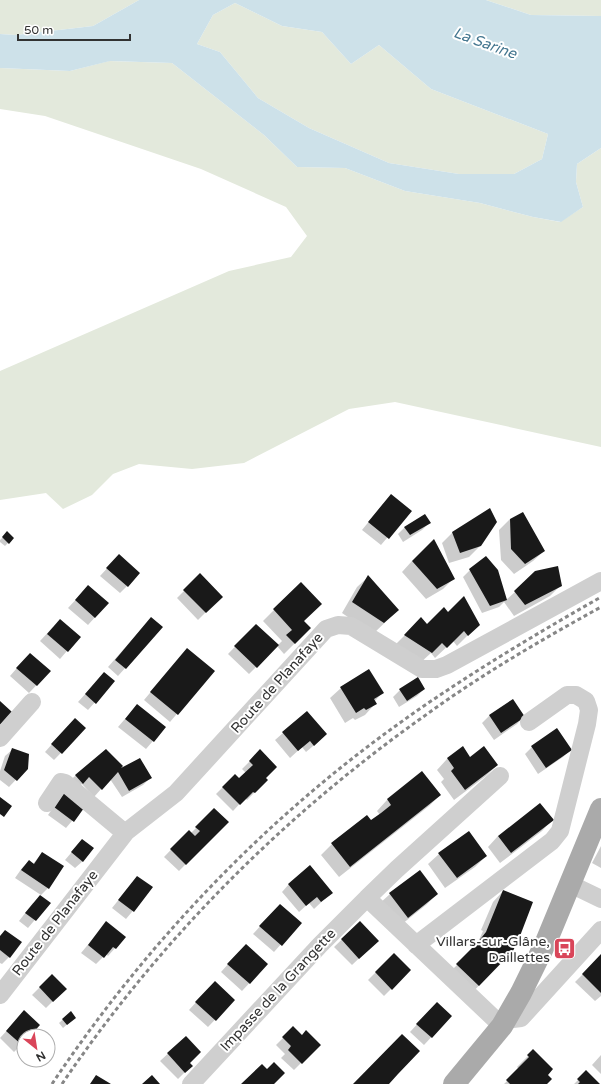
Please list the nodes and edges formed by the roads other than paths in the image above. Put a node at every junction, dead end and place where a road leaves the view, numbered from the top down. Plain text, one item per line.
1 (601, 581) edge
2 (32, 702) dead end
3 (529, 722) dead end
4 (0, 738) edge
5 (500, 776) dead end
6 (47, 804) dead end
7 (601, 809) edge
8 (125, 833) junction
9 (570, 884) junction
10 (367, 898) junction
11 (601, 900) edge
12 (601, 930) edge
13 (416, 945) junction
14 (0, 995) edge
15 (504, 1023) junction
16 (191, 1084) edge
17 (454, 1084) edge

1 - 8 street, Route de Planafaye
2 - 4 street
3 - 13 street
5 - 10 street, Impasse de la Grangette
6 - 8 street
7 - 9 main road
8 - 14 street, Route de Planafaye
9 - 11 street
9 - 15 main road
10 - 13 street
10 - 16 street, Impasse de la Grangette
12 - 15 street
13 - 15 street
15 - 17 main road

